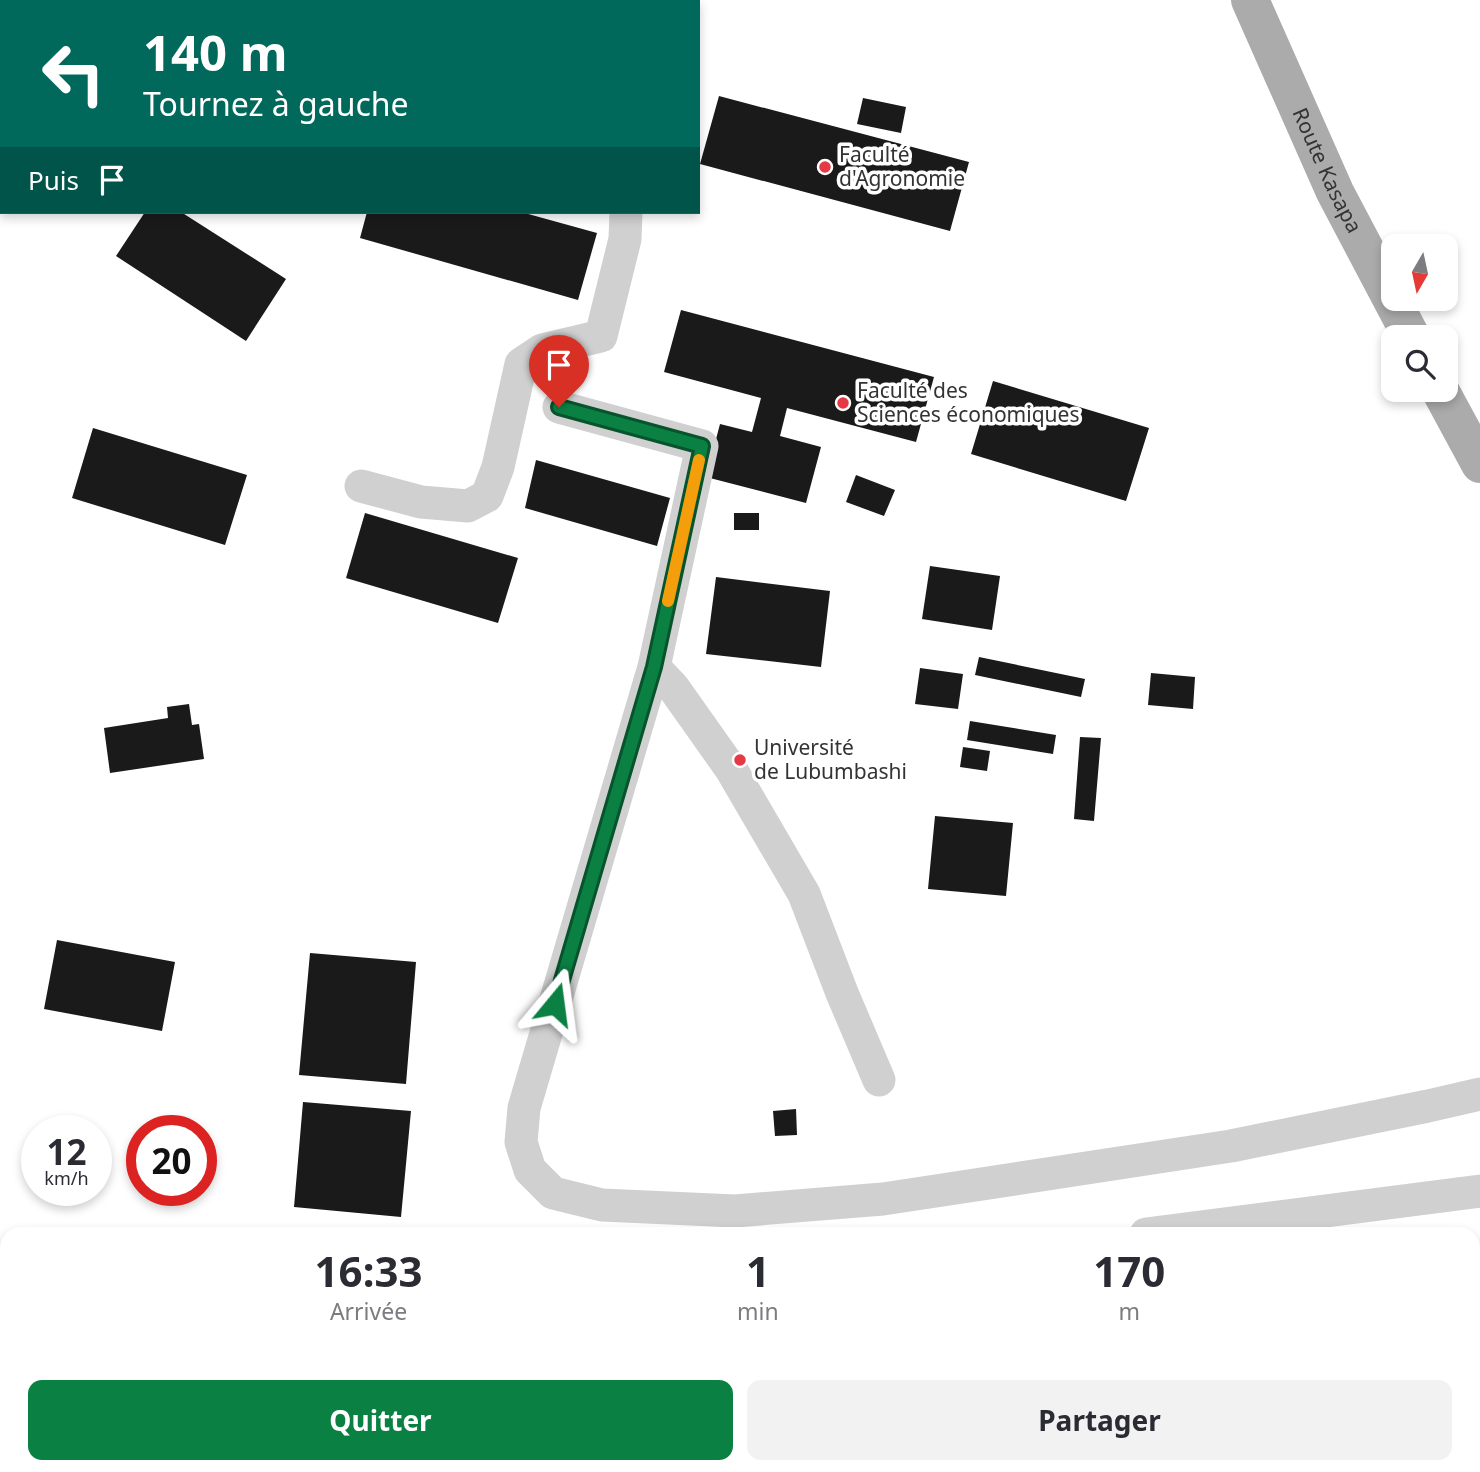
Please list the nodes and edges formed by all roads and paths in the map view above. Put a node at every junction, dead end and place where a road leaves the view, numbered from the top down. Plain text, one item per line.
1 (1251, 0) edge
2 (626, 214) edge
3 (1405, 325) edge
4 (1446, 402) edge
5 (559, 407) dead end
6 (1480, 464) edge
7 (361, 486) dead end
8 (654, 667) junction
9 (879, 1080) dead end
10 (1480, 1094) edge
11 (1480, 1191) edge
12 (1200, 1227) edge

1 - 3 main road, Route Kasapa
2 - 7 street
4 - 6 main road
5 - 8 street
8 - 9 street
8 - 10 street
11 - 12 street

